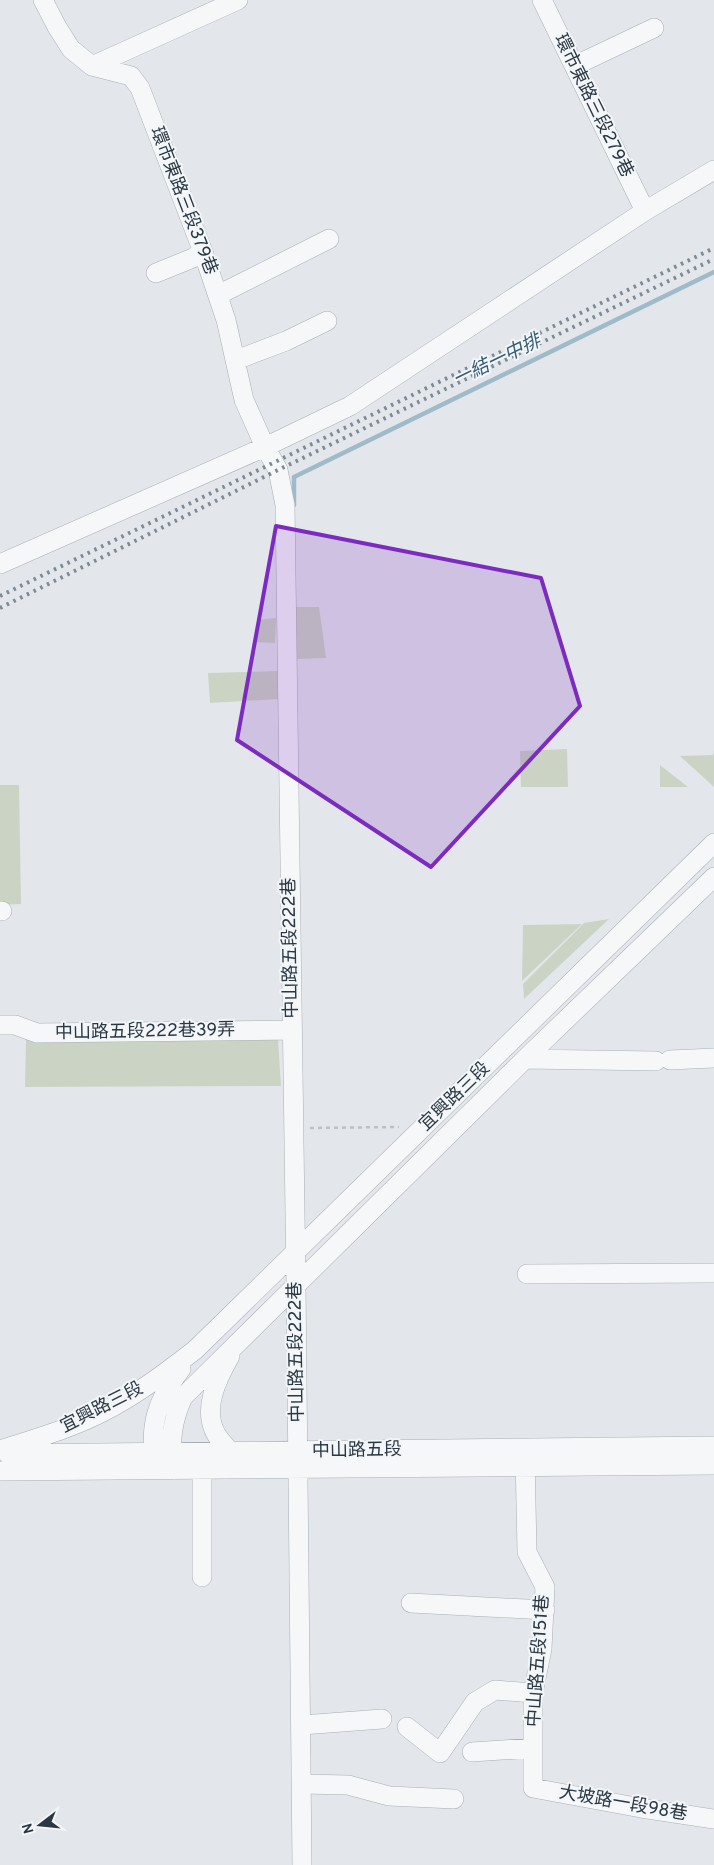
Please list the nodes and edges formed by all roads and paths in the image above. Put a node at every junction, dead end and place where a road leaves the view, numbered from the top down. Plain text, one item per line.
1 (43, 0) edge
2 (238, 0) edge
3 (542, 0) edge
4 (654, 28) dead end
5 (92, 66) junction
6 (574, 66) junction
7 (714, 170) edge
8 (644, 211) junction
9 (329, 240) dead end
10 (203, 252) junction
11 (156, 273) dead end
12 (218, 295) junction
13 (327, 321) dead end
14 (236, 360) junction
15 (265, 447) junction
16 (0, 564) edge
17 (714, 843) edge
18 (714, 877) edge
19 (0, 1025) edge
20 (292, 1030) junction
21 (714, 1058) edge
22 (524, 1059) junction
23 (426, 1126) junction
24 (294, 1128) junction
25 (296, 1254) junction
26 (714, 1273) edge
27 (527, 1274) dead end
28 (296, 1284) junction
29 (237, 1344) junction
30 (195, 1350) junction
31 (714, 1446) edge
32 (0, 1450) edge
33 (231, 1452) junction
34 (0, 1454) edge
35 (525, 1458) junction
36 (163, 1460) junction
37 (298, 1460) junction
38 (714, 1465) edge
39 (202, 1469) junction
40 (0, 1471) edge
41 (202, 1577) dead end
42 (410, 1603) dead end
43 (545, 1610) junction
44 (534, 1694) junction
45 (382, 1719) dead end
46 (302, 1725) junction
47 (407, 1726) dead end
48 (533, 1748) junction
49 (472, 1752) dead end
50 (302, 1784) junction
51 (533, 1788) joint
52 (454, 1799) dead end
53 (714, 1819) edge
54 (302, 1865) edge

1 - 5 street, 環市東路三段379巷
2 - 5 street
3 - 6 street, 環市東路三段279巷
4 - 6 street
5 - 10 street, 環市東路三段379巷
6 - 8 street, 環市東路三段279巷
7 - 8 street
8 - 15 street
9 - 12 street
10 - 11 street
10 - 12 street, 環市東路三段379巷
12 - 14 street, 環市東路三段379巷
13 - 14 street
14 - 15 street, 環市東路三段379巷
15 - 16 street
15 - 20 street, 中山路五段222巷
17 - 23 street, 宜興路三段
18 - 22 street, 宜興路三段
19 - 20 street, 中山路五段222巷39弄
20 - 24 street, 中山路五段222巷
21 - 22 street
22 - 28 street, 宜興路三段
23 - 24 path
23 - 25 street, 宜興路三段
24 - 25 street, 中山路五段222巷
25 - 28 street, 中山路五段222巷
25 - 30 street, 宜興路三段
26 - 27 street
28 - 29 street, 宜興路三段
28 - 37 street, 中山路五段222巷
29 - 33 street, 宜興路三段
29 - 36 street, 宜興路三段
30 - 32 street, 宜興路三段
30 - 36 street, 宜興路三段
31 - 35 street, 中山路五段
33 - 36 street, 中山路五段
33 - 37 street, 中山路五段
34 - 36 street, 中山路五段
35 - 37 street, 中山路五段
35 - 38 street, 中山路五段
35 - 43 street, 中山路五段151巷
36 - 39 street, 中山路五段
36 - 40 street, 中山路五段
37 - 39 street, 中山路五段
37 - 46 street, 中山路五段222巷
39 - 41 street
42 - 43 street
43 - 44 street, 中山路五段151巷
44 - 47 street
44 - 48 street, 中山路五段151巷
45 - 46 street
46 - 50 street, 中山路五段222巷
48 - 49 street
48 - 51 street, 中山路五段151巷
50 - 52 street
50 - 54 street, 中山路五段222巷
51 - 53 street, 大坡路一段98巷

